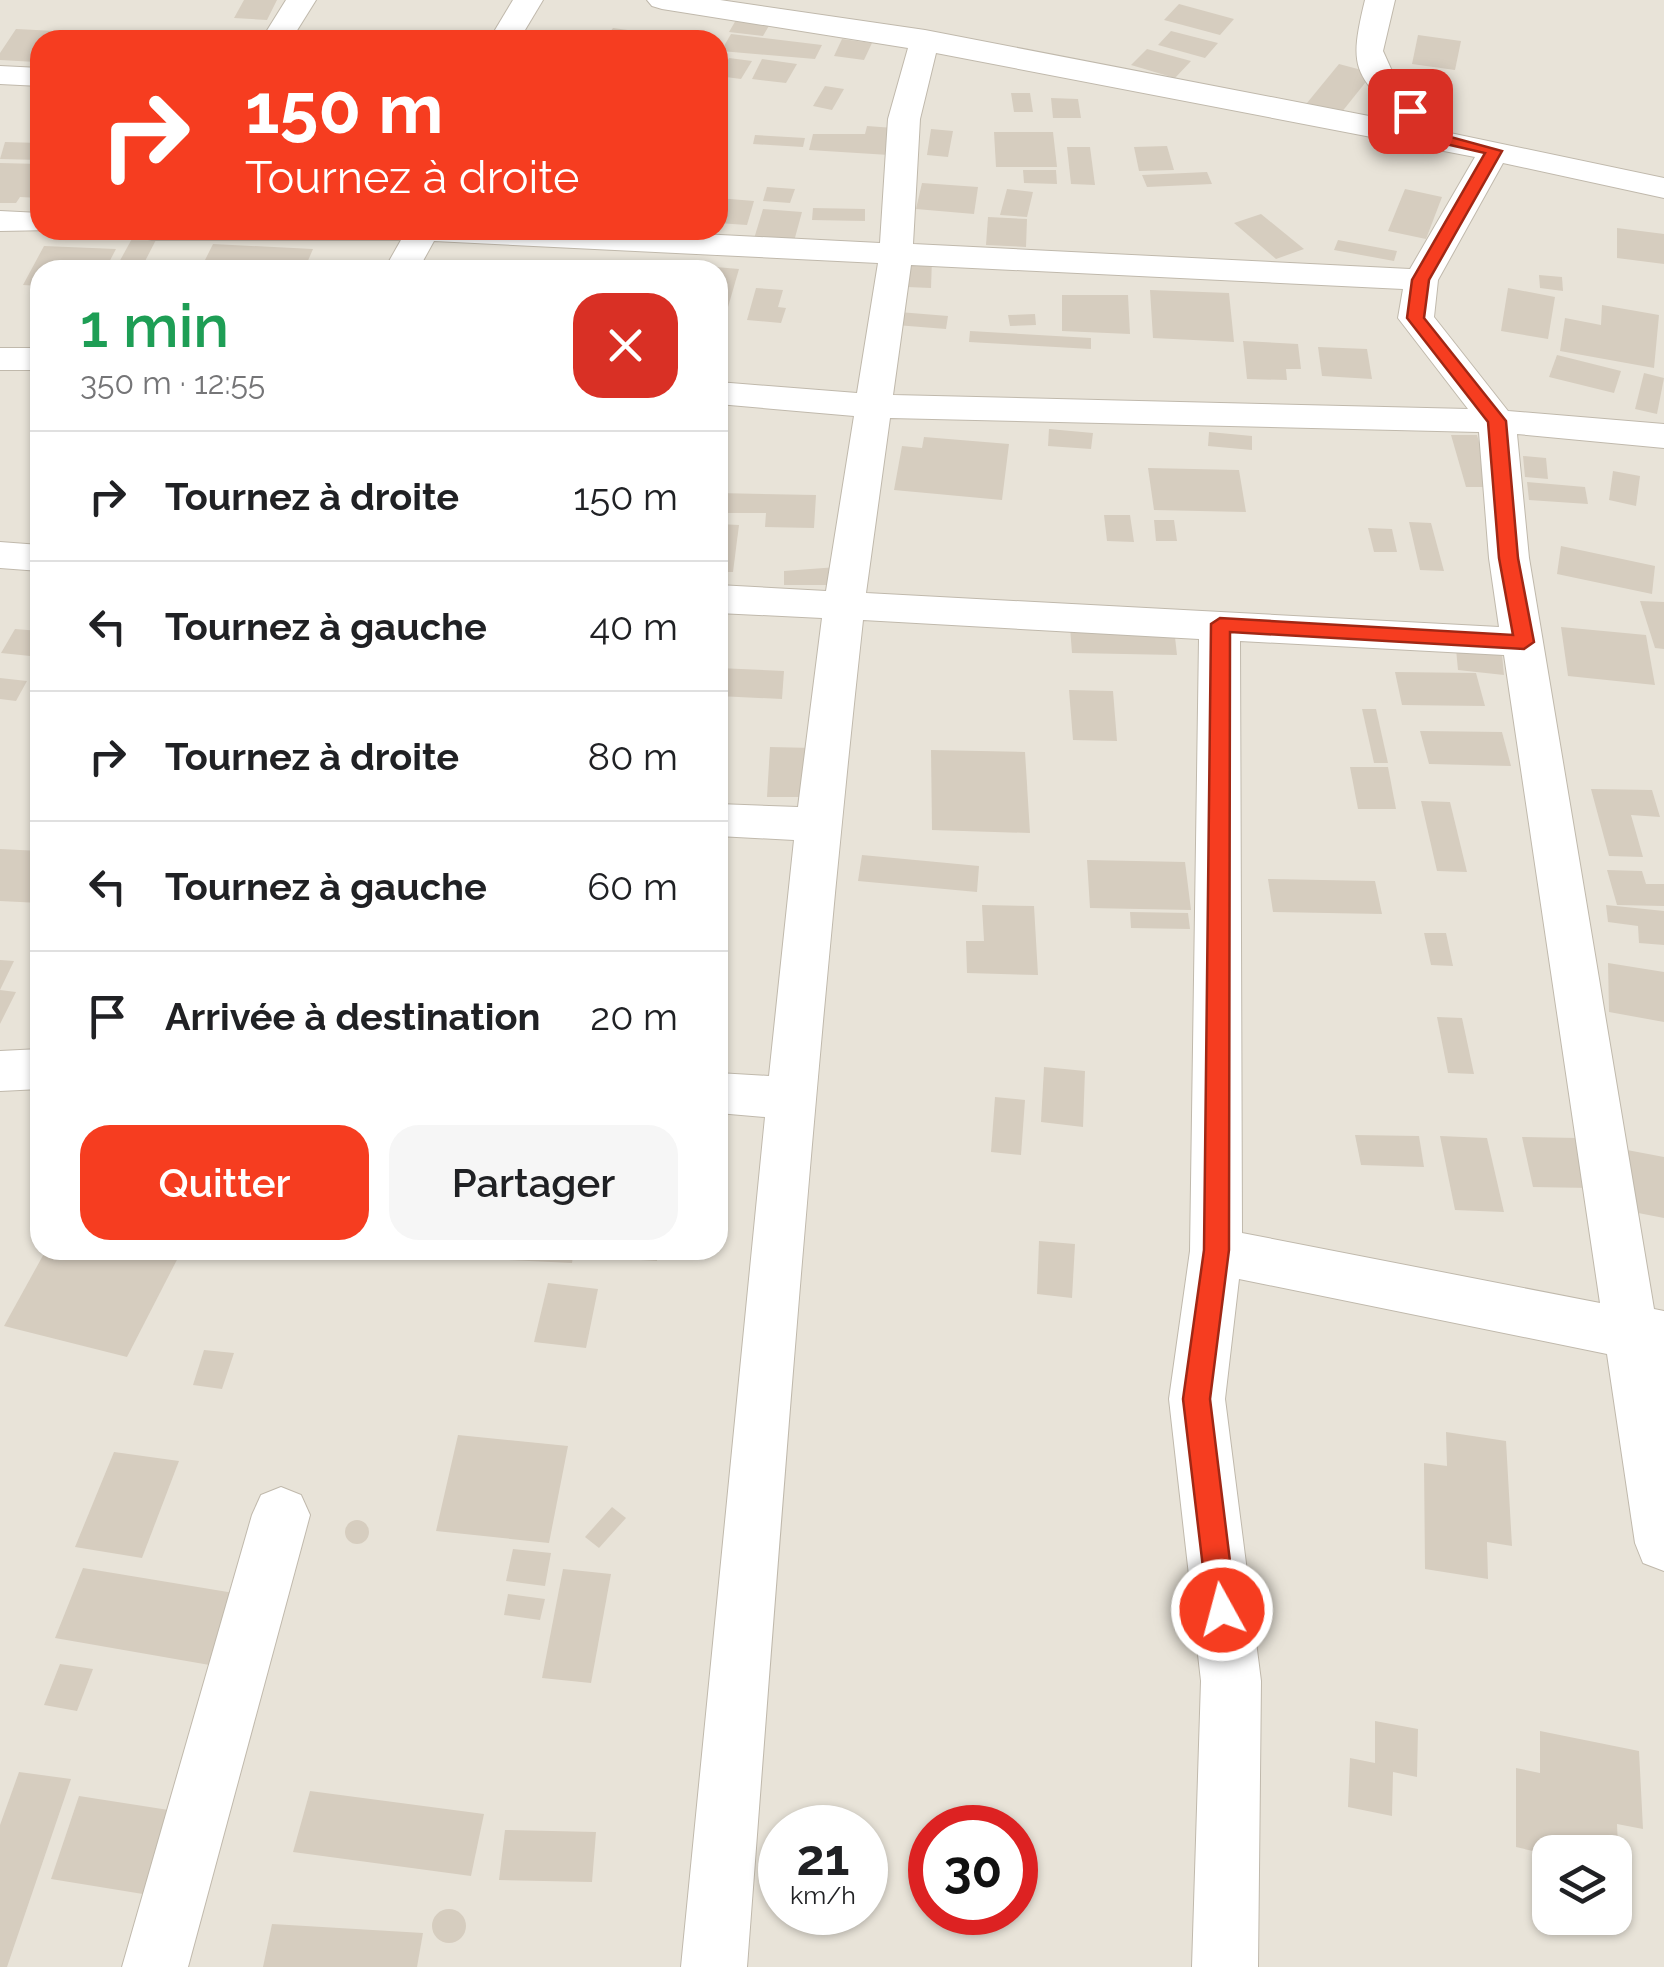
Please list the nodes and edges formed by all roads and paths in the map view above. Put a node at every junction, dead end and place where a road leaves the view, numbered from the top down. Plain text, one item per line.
1 (301, 0) edge
2 (528, 0) edge
3 (662, 0) edge
4 (1380, 0) edge
5 (282, 30) edge
6 (510, 30) edge
7 (926, 40) junction
8 (0, 75) edge
9 (30, 76) edge
10 (1438, 138) junction
11 (1494, 151) junction
12 (1664, 188) edge
13 (0, 221) edge
14 (30, 223) edge
15 (628, 240) edge
16 (896, 253) junction
17 (1420, 280) junction
18 (0, 359) edge
19 (30, 360) edge
20 (728, 393) edge
21 (875, 406) junction
22 (1497, 421) junction
23 (1664, 436) edge
24 (0, 555) edge
25 (30, 557) edge
26 (728, 600) edge
27 (844, 606) junction
28 (1220, 624) junction
29 (1524, 642) junction
30 (728, 820) edge
31 (818, 824) junction
32 (30, 1069) edge
33 (0, 1070) edge
34 (728, 1093) edge
35 (792, 1098) junction
36 (1216, 1250) junction
37 (1648, 1334) edge
38 (281, 1516) dead end
39 (1664, 1543) edge
40 (155, 1967) edge
41 (714, 1967) edge
42 (1225, 1967) edge

1 - 5 street
2 - 6 street
3 - 7 street
4 - 10 street
7 - 10 street
7 - 16 street
8 - 9 street
10 - 11 street
11 - 12 street
11 - 17 street
13 - 14 street
15 - 16 street
16 - 17 street
16 - 21 street
17 - 22 street
18 - 19 street
20 - 21 street
21 - 22 street
21 - 27 street
22 - 23 street
22 - 29 street
24 - 25 street
26 - 27 street
27 - 28 street
27 - 31 street
28 - 29 street
28 - 36 street
29 - 37 street
30 - 31 street
31 - 35 street
32 - 33 street
34 - 35 street
35 - 41 street
36 - 37 street
36 - 42 street
37 - 39 street
38 - 40 street

